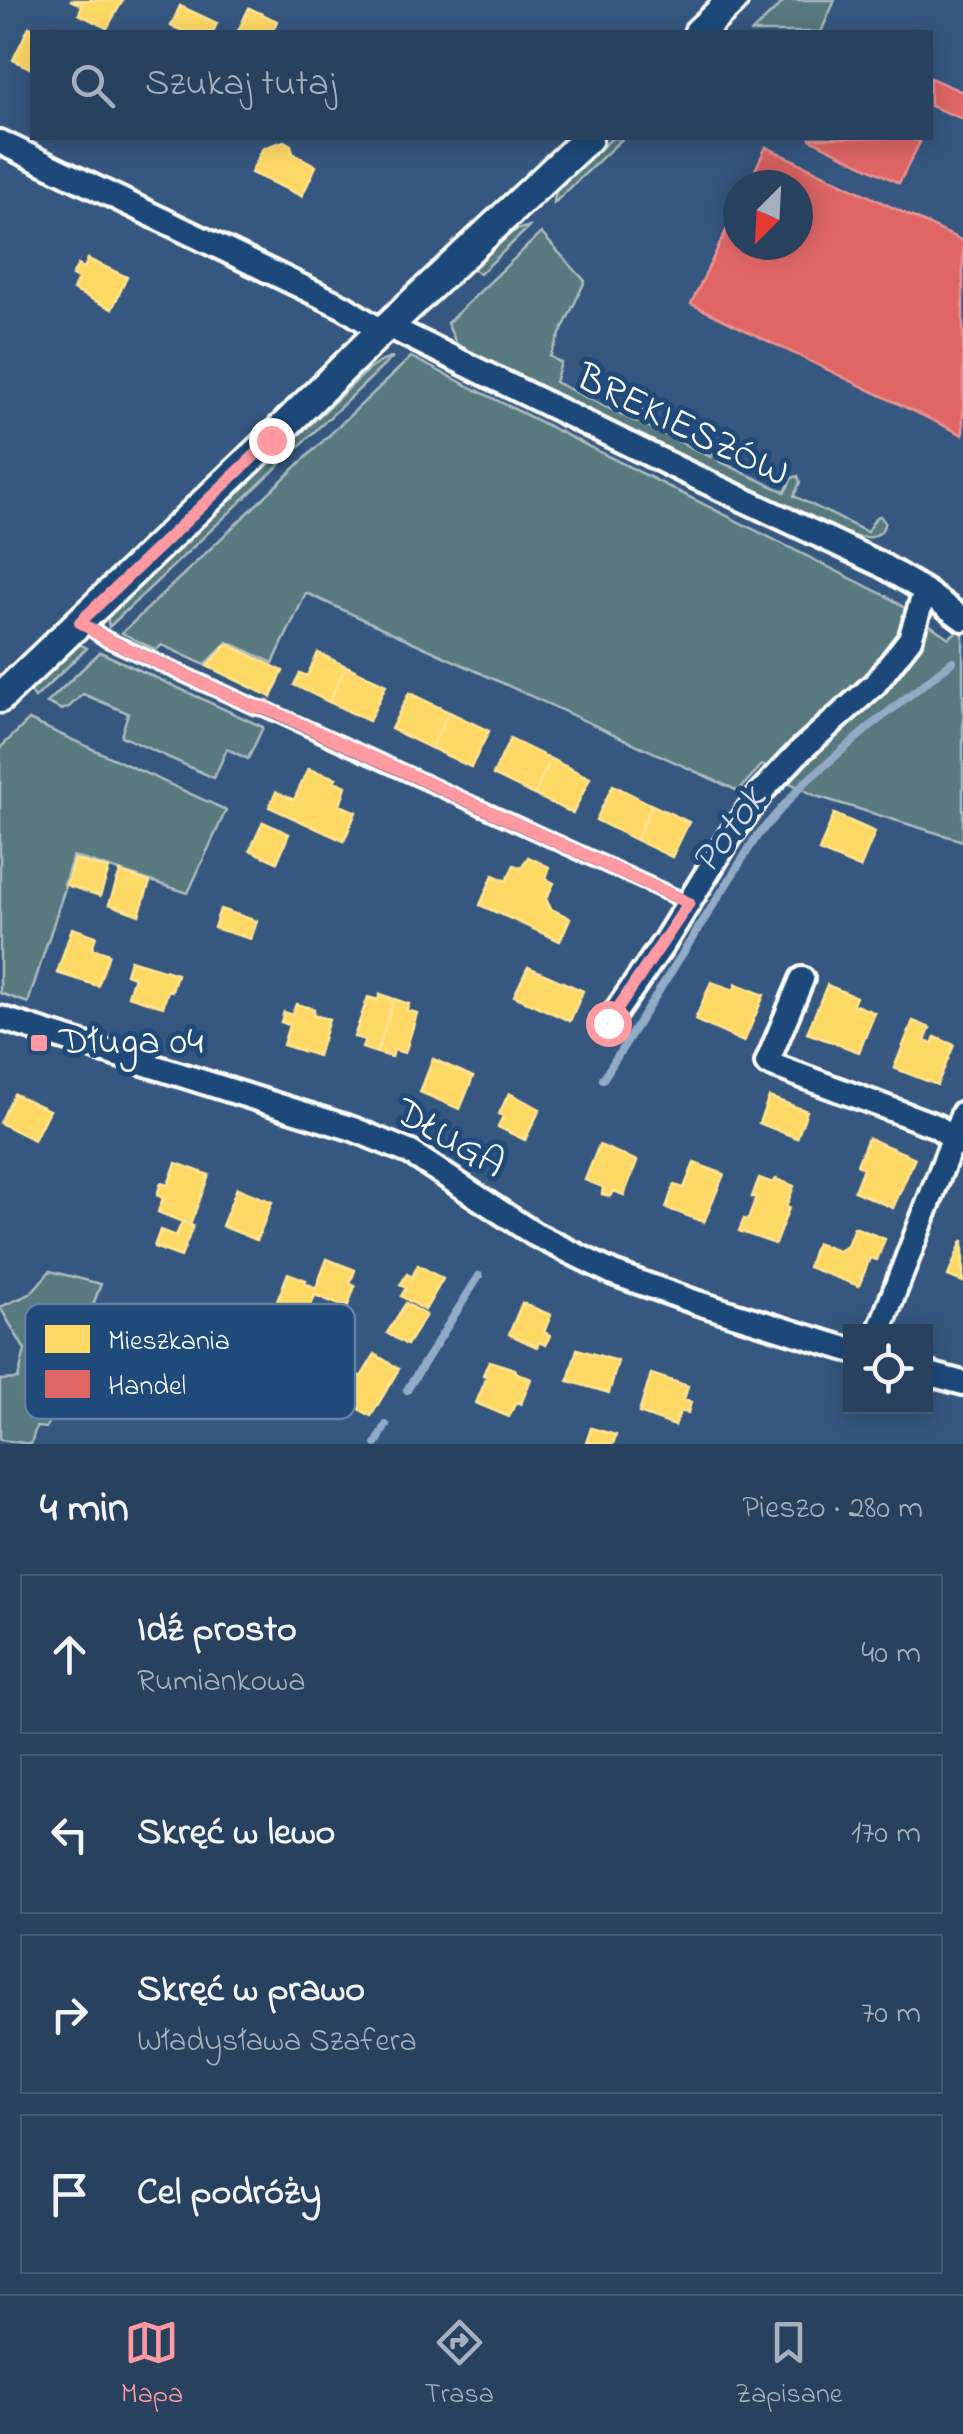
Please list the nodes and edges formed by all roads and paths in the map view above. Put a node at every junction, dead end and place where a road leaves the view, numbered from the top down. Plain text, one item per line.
1 (733, 0) edge
2 (701, 30) edge
3 (586, 140) edge
4 (0, 142) edge
5 (384, 328) junction
6 (932, 596) junction
7 (963, 619) edge
8 (80, 622) junction
9 (0, 698) edge
10 (689, 903) junction
11 (802, 979) dead end
12 (0, 1018) edge
13 (608, 1023) dead end
14 (963, 1113) edge
15 (958, 1142) edge
16 (881, 1324) edge
17 (843, 1348) edge
18 (933, 1374) edge
19 (963, 1383) edge

1 - 2 street
3 - 5 street
4 - 5 street, BREKIESZÓW
5 - 6 street, BREKIESZÓW
5 - 8 street
6 - 7 street, BREKIESZÓW
6 - 10 street
8 - 9 street
8 - 10 lane
10 - 13 street
11 - 15 street
12 - 17 street, DŁUGA
14 - 15 street
15 - 16 street
18 - 19 street

